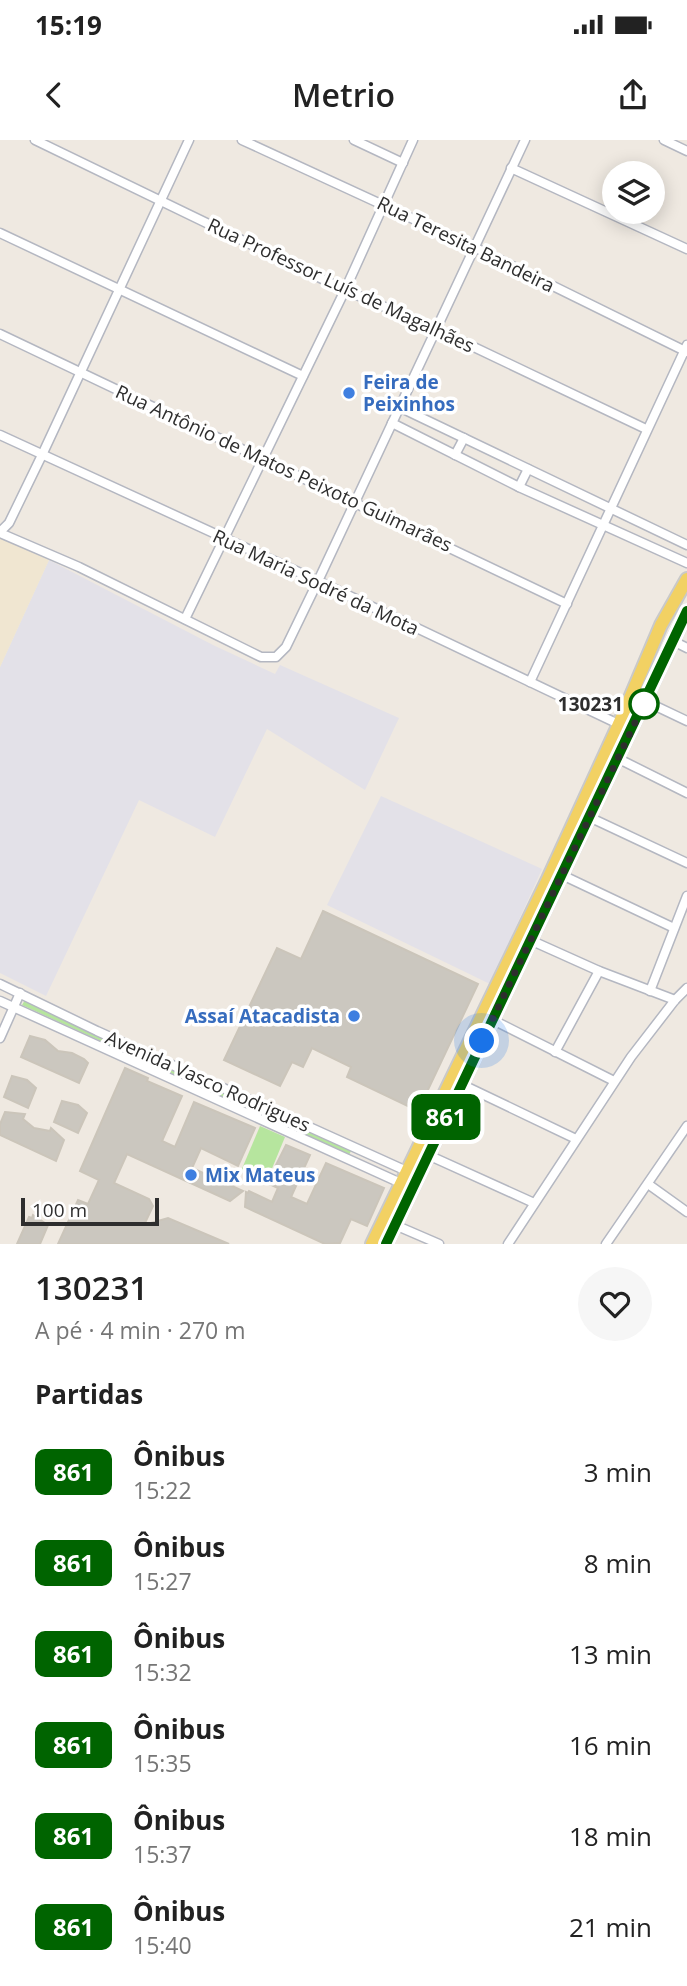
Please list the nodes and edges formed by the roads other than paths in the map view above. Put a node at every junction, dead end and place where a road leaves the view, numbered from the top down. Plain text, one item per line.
1 (35, 140) edge
2 (189, 140) edge
3 (242, 140) edge
4 (354, 140) edge
5 (413, 140) edge
6 (525, 140) edge
7 (664, 140) edge
8 (687, 151) edge
9 (402, 163) junction
10 (511, 168) junction
11 (161, 200) junction
12 (384, 205) junction
13 (0, 233) edge
14 (474, 247) junction
15 (687, 249) edge
16 (121, 289) junction
17 (345, 290) junction
18 (436, 329) junction
19 (0, 334) edge
20 (686, 350) edge
21 (80, 371) junction
22 (303, 376) junction
23 (399, 407) junction
24 (392, 423) junction
25 (646, 429) junction
26 (0, 435) edge
27 (464, 438) junction
28 (42, 455) junction
29 (455, 455) junction
30 (262, 457) junction
31 (528, 469) junction
32 (519, 487) junction
33 (354, 501) junction
34 (611, 509) junction
35 (9, 523) junction
36 (603, 526) junction
37 (0, 533) edge
38 (9, 537) junction
39 (225, 540) junction
40 (687, 545) edge
41 (687, 563) edge
42 (687, 579) edge
43 (318, 581) junction
44 (567, 604) junction
45 (687, 611) edge
46 (185, 619) junction
47 (673, 641) junction
48 (687, 648) edge
49 (530, 682) junction
50 (645, 702) junction
51 (687, 721) edge
52 (625, 727) junction
53 (617, 758) junction
54 (687, 793) edge
55 (589, 817) junction
56 (687, 863) edge
57 (562, 875) junction
58 (687, 896) edge
59 (674, 929) junction
60 (530, 940) junction
61 (599, 971) junction
62 (0, 984) edge
63 (687, 988) edge
64 (650, 991) junction
65 (20, 993) junction
66 (675, 1000) junction
67 (0, 1001) edge
68 (14, 1007) junction
69 (492, 1020) junction
70 (0, 1038) edge
71 (555, 1052) junction
72 (614, 1081) junction
73 (461, 1084) junction
74 (687, 1126) edge
75 (576, 1139) junction
76 (359, 1149) junction
77 (428, 1155) junction
78 (352, 1162) junction
79 (408, 1179) junction
80 (648, 1184) junction
81 (534, 1203) junction
82 (687, 1212) edge
83 (395, 1225) junction
84 (610, 1243) edge
85 (372, 1244) edge
86 (386, 1244) edge
87 (439, 1244) edge
88 (508, 1244) edge

1 - 11 street, Rua Professor Luís de Magalhães
2 - 11 street
3 - 12 street, Rua Teresita Bandeira
4 - 9 street
5 - 9 street
6 - 10 street
7 - 8 street
9 - 12 street
10 - 14 street
10 - 15 street
11 - 16 street
11 - 17 street, Rua Professor Luís de Magalhães
12 - 14 street, Rua Teresita Bandeira
12 - 17 street
13 - 16 street
14 - 18 street
14 - 20 street, Rua Teresita Bandeira
16 - 21 street
16 - 22 street
17 - 18 street, Rua Professor Luís de Magalhães
17 - 22 street
18 - 23 street
18 - 25 street, Rua Professor Luís de Magalhães
19 - 21 street, Rua Antônio de Matos Peixoto Guimarães
20 - 25 street
21 - 28 street
21 - 30 street, Rua Antônio de Matos Peixoto Guimarães
22 - 30 street
23 - 24 street
23 - 27 street
24 - 29 street
24 - 33 street
25 - 34 street
26 - 28 street, Rua Maria Sodré da Mota
27 - 29 street
27 - 31 street
28 - 35 street
28 - 39 street, Rua Maria Sodré da Mota
29 - 32 street
30 - 33 street, Rua Antônio de Matos Peixoto Guimarães
30 - 39 street
31 - 32 street
31 - 34 street
32 - 36 street
33 - 43 street
33 - 44 street, Rua Antônio de Matos Peixoto Guimarães
34 - 36 street
34 - 40 street
35 - 37 street
35 - 38 street
36 - 41 street
36 - 44 street
37 - 38 street
38 - 46 street
39 - 43 street, Rua Maria Sodré da Mota
39 - 46 street
42 - 52 main road
43 - 46 street
43 - 49 street, Rua Maria Sodré da Mota
44 - 49 street
45 - 47 main road
47 - 48 street
47 - 50 main road
49 - 52 street, Rua Maria Sodré da Mota
50 - 51 street
50 - 52 main road
52 - 53 main road
52 - 79 main road
53 - 54 street
53 - 55 main road
55 - 56 street
55 - 57 main road
57 - 59 street
57 - 60 main road
58 - 59 street
59 - 64 street
60 - 61 street
60 - 69 main road
61 - 64 street
61 - 71 street
62 - 65 street, Avenida Vasco Rodrigues
63 - 66 street
64 - 66 street
65 - 68 street
65 - 76 street, Avenida Vasco Rodrigues
66 - 72 street
67 - 68 street, Avenida Vasco Rodrigues
68 - 70 street
68 - 78 street, Avenida Vasco Rodrigues
69 - 71 street
69 - 73 main road
71 - 72 street
72 - 75 street
73 - 75 street
73 - 77 main road
74 - 80 street
75 - 81 street
76 - 78 street
76 - 79 street, Avenida Vasco Rodrigues
77 - 79 main road
77 - 81 street
78 - 79 street, Avenida Vasco Rodrigues
79 - 83 main road
79 - 85 main road
80 - 82 street
80 - 84 street
81 - 88 street
83 - 86 main road
83 - 87 street

